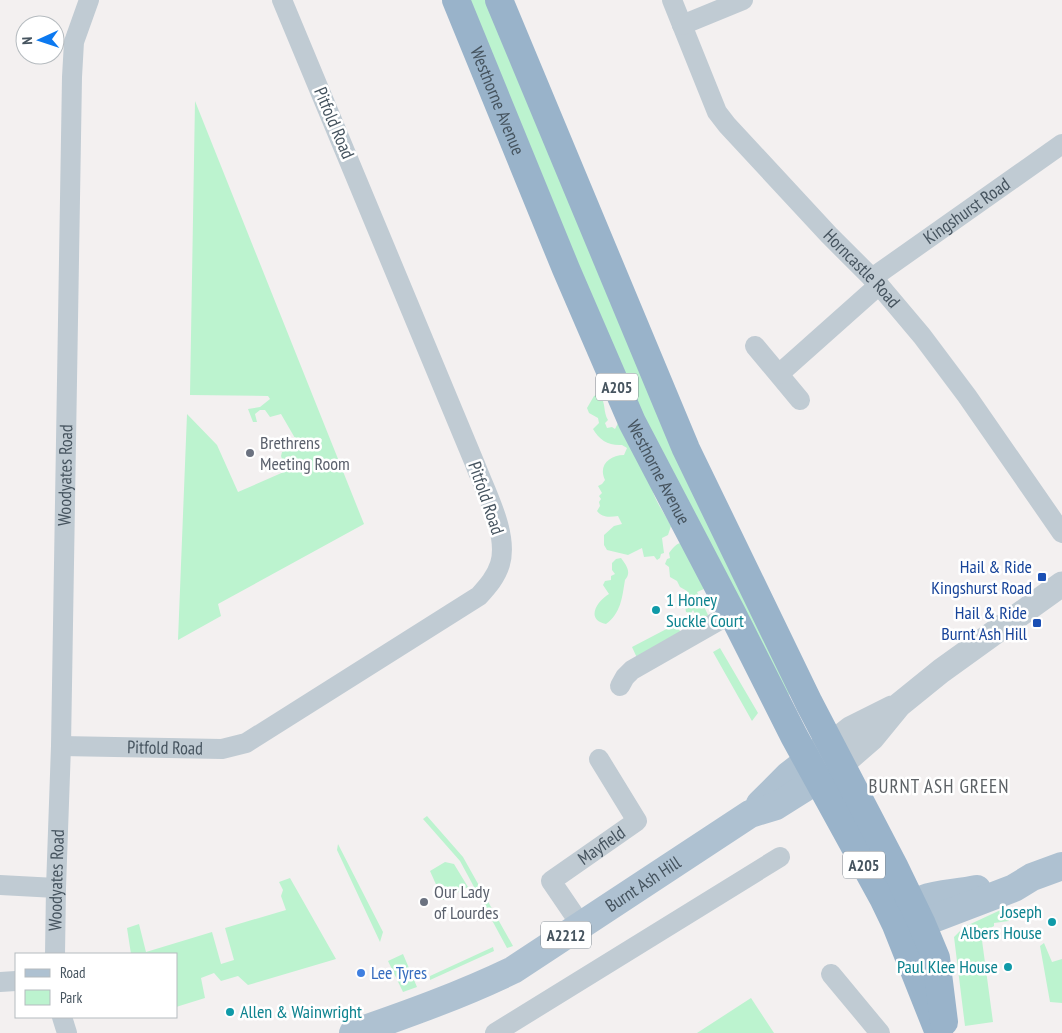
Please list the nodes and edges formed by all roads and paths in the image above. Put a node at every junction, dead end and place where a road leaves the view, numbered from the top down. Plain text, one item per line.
1 (89, 0) edge
2 (282, 0) edge
3 (456, 0) edge
4 (499, 0) edge
5 (672, 0) edge
6 (743, 0) edge
7 (682, 26) junction
8 (1062, 144) edge
9 (875, 282) junction
10 (755, 346) dead end
11 (779, 374) junction
12 (800, 400) dead end
13 (1062, 533) edge
14 (1062, 584) edge
15 (732, 613) junction
16 (620, 686) dead end
17 (61, 746) junction
18 (836, 754) junction
19 (599, 759) dead end
20 (813, 771) junction
21 (780, 857) dead end
22 (1062, 866) edge
23 (1023, 883) junction
24 (0, 885) edge
25 (56, 888) junction
26 (977, 903) junction
27 (906, 919) junction
28 (580, 925) junction
29 (55, 953) edge
30 (936, 958) junction
31 (831, 974) dead end
32 (15, 981) edge
33 (0, 982) edge
34 (62, 1018) edge
35 (401, 1025) edge
36 (67, 1033) edge
37 (353, 1033) edge
38 (494, 1033) edge
39 (880, 1033) edge
40 (939, 1033) edge
41 (945, 1033) edge

1 - 17 street, Woodyates Road
2 - 17 street, Pitfold Road
3 - 15 highway, Westhorne Avenue / A205
4 - 18 highway, Westhorne Avenue / A205
5 - 7 street, Horncastle Road
6 - 7 street
7 - 9 street, Horncastle Road
8 - 9 street, Kingshurst Road
9 - 11 street, Kingshurst Road
9 - 13 street, Horncastle Road
10 - 11 street
11 - 12 street
14 - 18 street, Burnt Ash Hill
15 - 16 street
15 - 20 highway, Westhorne Avenue / A205
17 - 25 street, Woodyates Road
18 - 20 main road, Burnt Ash Hill / A2212
18 - 27 highway, Westhorne Avenue / A205
19 - 28 street, Mayfield
20 - 27 highway, Westhorne Avenue / A205
20 - 28 main road, Burnt Ash Hill / A2212
21 - 38 street
22 - 23 main road
23 - 26 main road
23 - 27 main road
24 - 25 street
25 - 29 street, Woodyates Road
26 - 27 main road
26 - 30 main road
27 - 30 highway, A205
27 - 40 highway, A205
28 - 35 main road, Burnt Ash Hill / A2212
30 - 41 highway, A205
31 - 39 street
32 - 33 street
34 - 36 street
35 - 37 main road, Burnt Ash Hill / A2212

